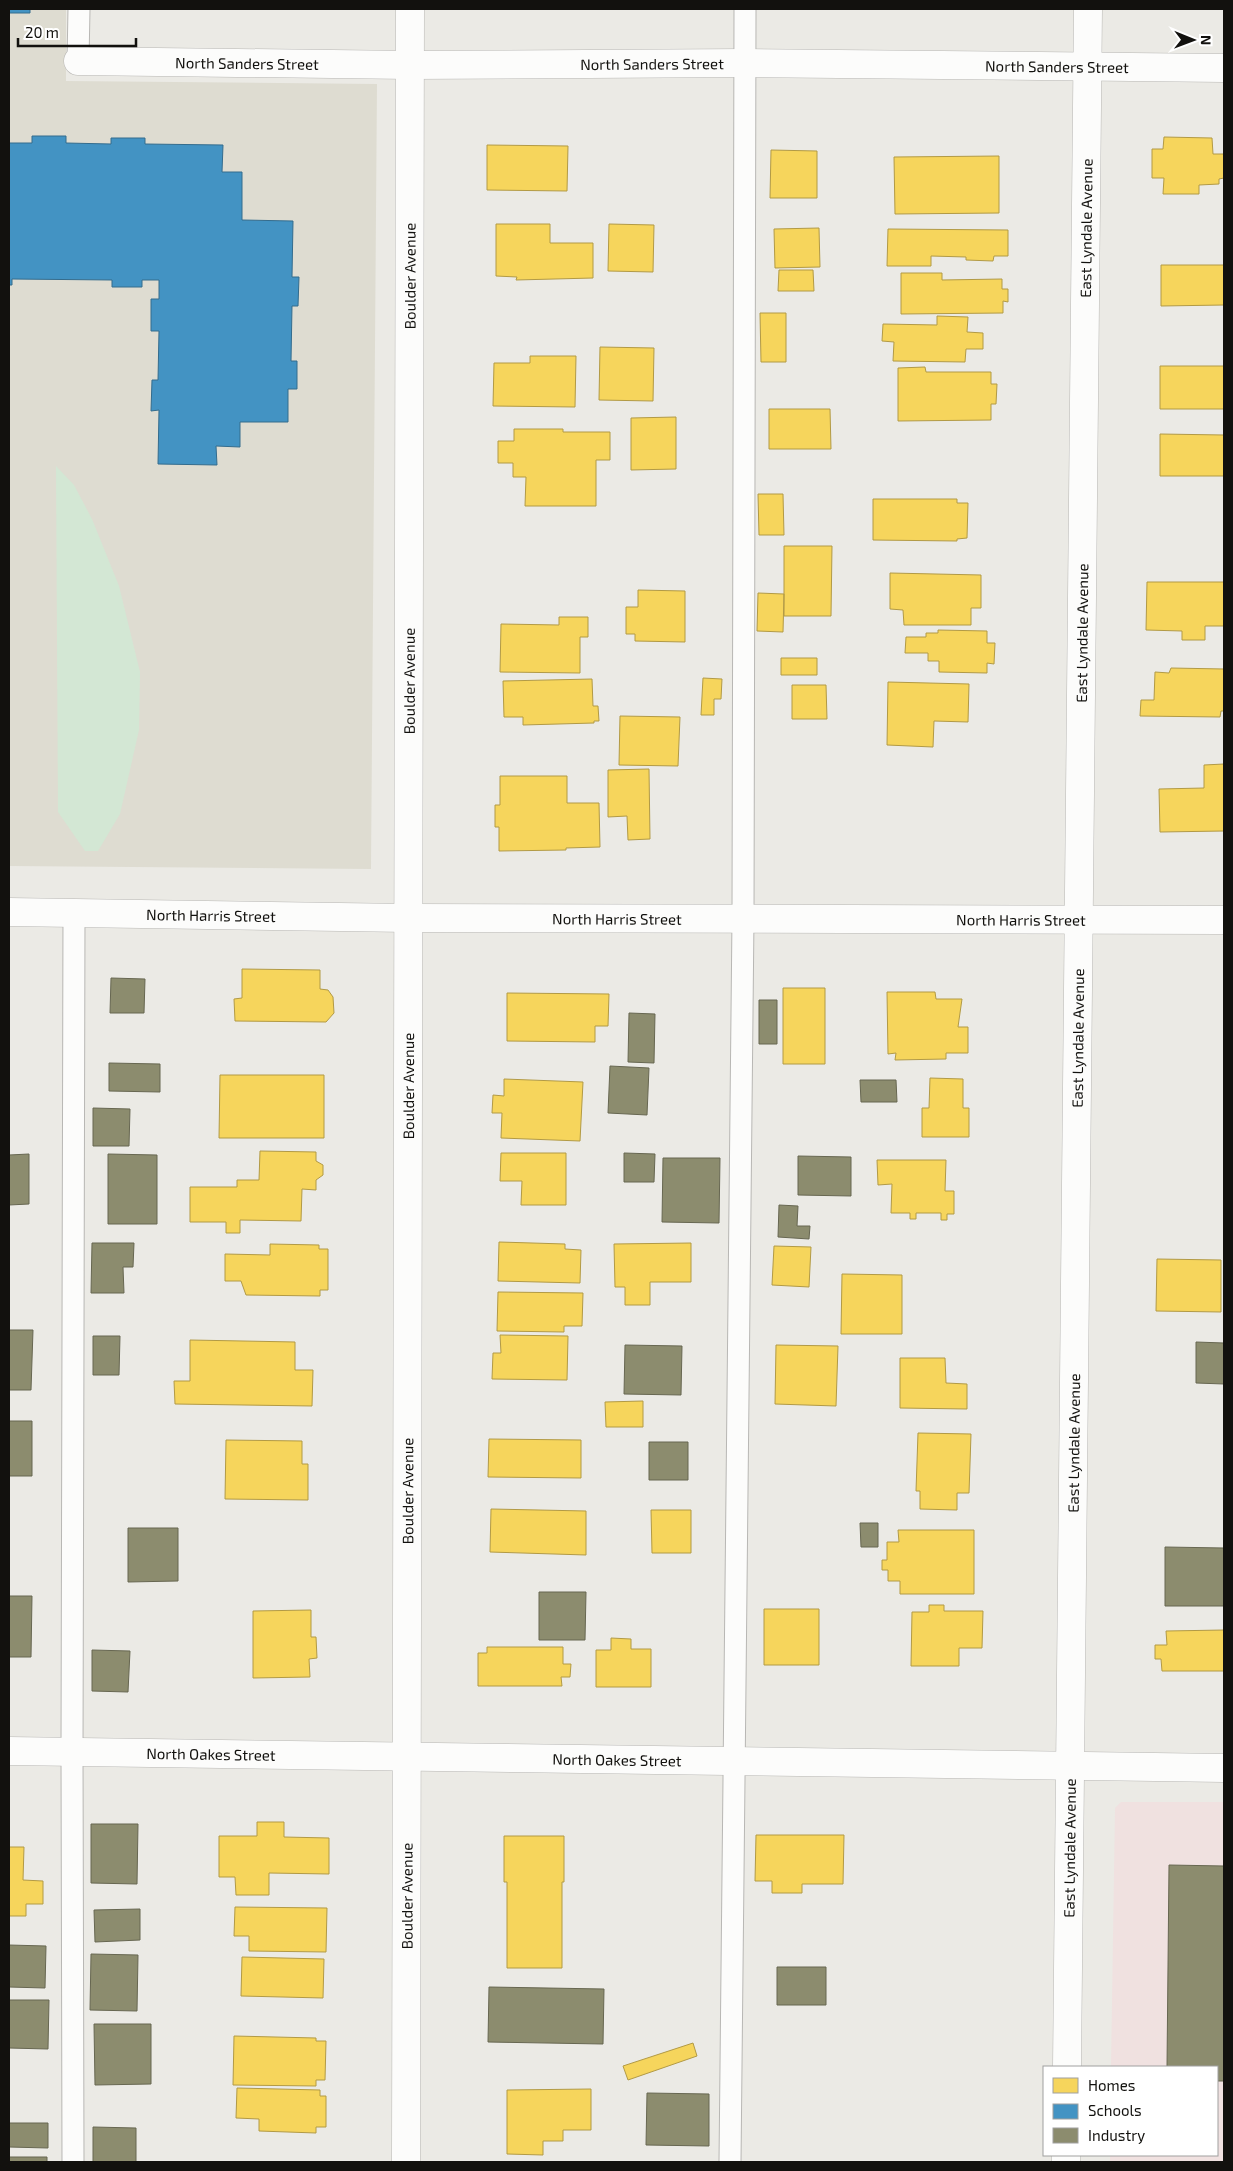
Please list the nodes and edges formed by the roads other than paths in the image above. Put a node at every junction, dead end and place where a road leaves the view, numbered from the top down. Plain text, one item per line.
1 (79, 9) edge
2 (410, 9) edge
3 (745, 9) edge
4 (1088, 9) edge
5 (78, 61) joint
6 (745, 63) junction
7 (410, 65) junction
8 (1087, 67) junction
9 (1224, 68) edge
10 (9, 912) edge
11 (74, 913) junction
12 (408, 918) junction
13 (743, 918) junction
14 (1078, 919) junction
15 (1224, 920) edge
16 (9, 1751) edge
17 (72, 1752) junction
18 (408, 1758) junction
19 (733, 1762) junction
20 (1070, 1768) junction
21 (1224, 1768) edge
22 (1067, 2066) edge
23 (73, 2162) edge
24 (406, 2162) edge
25 (730, 2162) edge

1 - 5 lane
2 - 7 street, Boulder Avenue
3 - 6 lane
4 - 8 street, East Lyndale Avenue
5 - 7 street, North Sanders Street
6 - 7 street, North Sanders Street
6 - 8 street, North Sanders Street
6 - 13 lane
7 - 12 street, Boulder Avenue
8 - 9 street, North Sanders Street
8 - 14 street, East Lyndale Avenue
10 - 11 street, North Harris Street
11 - 12 street, North Harris Street
11 - 17 lane
12 - 13 street, North Harris Street
12 - 18 street, Boulder Avenue
13 - 14 street, North Harris Street
13 - 19 lane
14 - 15 street, North Harris Street
14 - 20 street, East Lyndale Avenue
16 - 17 street, North Oakes Street
17 - 18 street, North Oakes Street
17 - 23 lane
18 - 19 street, North Oakes Street
18 - 24 street, Boulder Avenue
19 - 20 street, North Oakes Street
19 - 25 lane
20 - 21 street, North Oakes Street
20 - 22 street, East Lyndale Avenue

